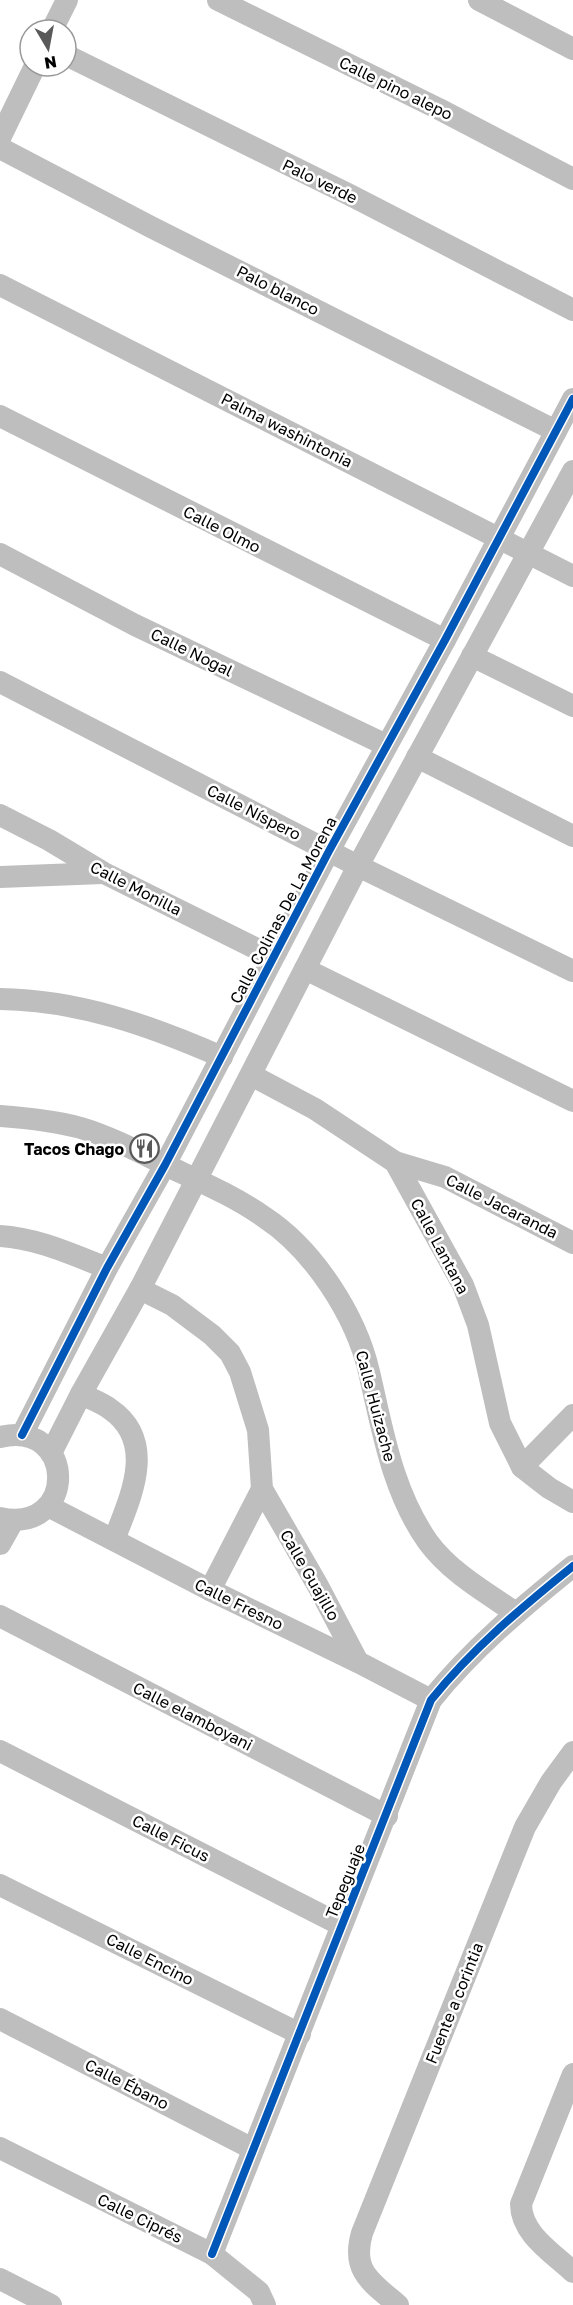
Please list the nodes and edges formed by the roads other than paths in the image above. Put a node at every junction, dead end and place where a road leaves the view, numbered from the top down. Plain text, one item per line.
1 (67, 0) edge
2 (218, 0) edge
3 (480, 0) edge
4 (58, 18) edge
5 (573, 49) edge
6 (78, 61) edge
7 (28, 78) edge
8 (0, 138) edge
9 (0, 148) edge
10 (573, 179) edge
11 (0, 285) edge
12 (573, 310) edge
13 (573, 399) edge
14 (0, 416) edge
15 (556, 431) junction
16 (573, 471) edge
17 (499, 538) junction
18 (0, 554) edge
19 (528, 554) junction
20 (573, 576) edge
21 (445, 640) junction
22 (472, 656) junction
23 (0, 682) edge
24 (573, 706) edge
25 (386, 745) junction
26 (417, 757) junction
27 (0, 814) edge
28 (573, 836) edge
29 (329, 851) junction
30 (358, 866) junction
31 (104, 873) junction
32 (0, 877) edge
33 (273, 957) junction
34 (305, 969) junction
35 (573, 971) edge
36 (0, 999) edge
37 (222, 1057) junction
38 (251, 1075) junction
39 (573, 1101) edge
40 (0, 1116) edge
41 (395, 1162) junction
42 (165, 1165) junction
43 (195, 1179) junction
44 (0, 1236) edge
45 (573, 1243) edge
46 (107, 1268) junction
47 (140, 1288) junction
48 (81, 1394) junction
49 (573, 1415) edge
50 (11, 1436) edge
51 (51, 1453) junction
52 (522, 1467) junction
53 (262, 1490) junction
54 (573, 1502) edge
55 (48, 1506) junction
56 (6, 1519) edge
57 (114, 1540) junction
58 (0, 1544) edge
59 (573, 1566) edge
60 (210, 1590) junction
61 (516, 1613) junction
62 (0, 1616) edge
63 (358, 1662) junction
64 (431, 1700) junction
65 (0, 1751) edge
66 (573, 1752) edge
67 (387, 1816) junction
68 (0, 1885) edge
69 (341, 1925) junction
70 (0, 2019) edge
71 (300, 2034) junction
72 (573, 2074) edge
73 (0, 2148) edge
74 (253, 2149) junction
75 (212, 2254) junction
76 (573, 2272) edge
77 (0, 2279) edge
78 (51, 2305) edge
79 (266, 2305) edge
80 (398, 2305) edge

1 - 4 street
2 - 10 street, Calle pino alepo
3 - 5 street
6 - 12 street, Palo verde
7 - 8 street
9 - 15 street, Palo blanco
11 - 17 street, Palma washintonia
13 - 15 street, Calle Colinas De La Morena
14 - 21 street, Calle Olmo
15 - 17 street, Calle Colinas De La Morena
16 - 19 street
17 - 19 street, Palma washintonia
17 - 21 street, Calle Colinas De La Morena
18 - 25 street, Calle Nogal
19 - 20 street, Palma washintonia
19 - 22 street
21 - 25 street, Calle Colinas De La Morena
22 - 24 street
22 - 26 street
23 - 29 street, Calle Níspero
25 - 29 street, Calle Colinas De La Morena
26 - 28 street
26 - 30 street
27 - 31 street, Calle Monilla
29 - 30 street, Calle Níspero
29 - 33 street, Calle Colinas De La Morena
30 - 34 street
30 - 35 street, Calle Níspero
31 - 32 street
31 - 33 street, Calle Monilla
33 - 37 street, Calle Colinas De La Morena
34 - 38 street
34 - 39 street
36 - 37 street
37 - 42 street, Calle Colinas De La Morena
38 - 41 street, Calle Lantana
38 - 43 street
40 - 42 street, Calle Huizache
41 - 45 street, Calle Jacaranda
41 - 52 street, Calle Lantana
42 - 43 street, Calle Huizache
42 - 46 street, Calle Colinas De La Morena
43 - 47 street
43 - 61 street, Calle Huizache
44 - 46 street
46 - 50 street, Calle Colinas De La Morena
47 - 48 street
47 - 53 street, Calle Guajillo
48 - 51 street
48 - 57 street
49 - 52 street
50 - 51 street
51 - 55 street
52 - 54 street, Calle Lantana
53 - 60 street
53 - 63 street, Calle Guajillo
55 - 56 street
55 - 57 street, Calle Fresno
56 - 58 street
57 - 60 street, Calle Fresno
59 - 61 street, Tepeguaje
60 - 63 street, Calle Fresno
61 - 64 street, Tepeguaje
62 - 67 street, Calle elamboyani
63 - 64 street, Calle Fresno
64 - 67 street, Tepeguaje
65 - 69 street, Calle Ficus
66 - 80 street, Fuente a corintia
67 - 69 street, Tepeguaje
68 - 71 street, Calle Encino
69 - 71 street, Tepeguaje
70 - 74 street, Calle Ébano
71 - 74 street, Tepeguaje
72 - 76 street
73 - 75 street, Calle Ciprés
74 - 75 street, Tepeguaje
75 - 79 street, Calle Ciprés
77 - 78 street

